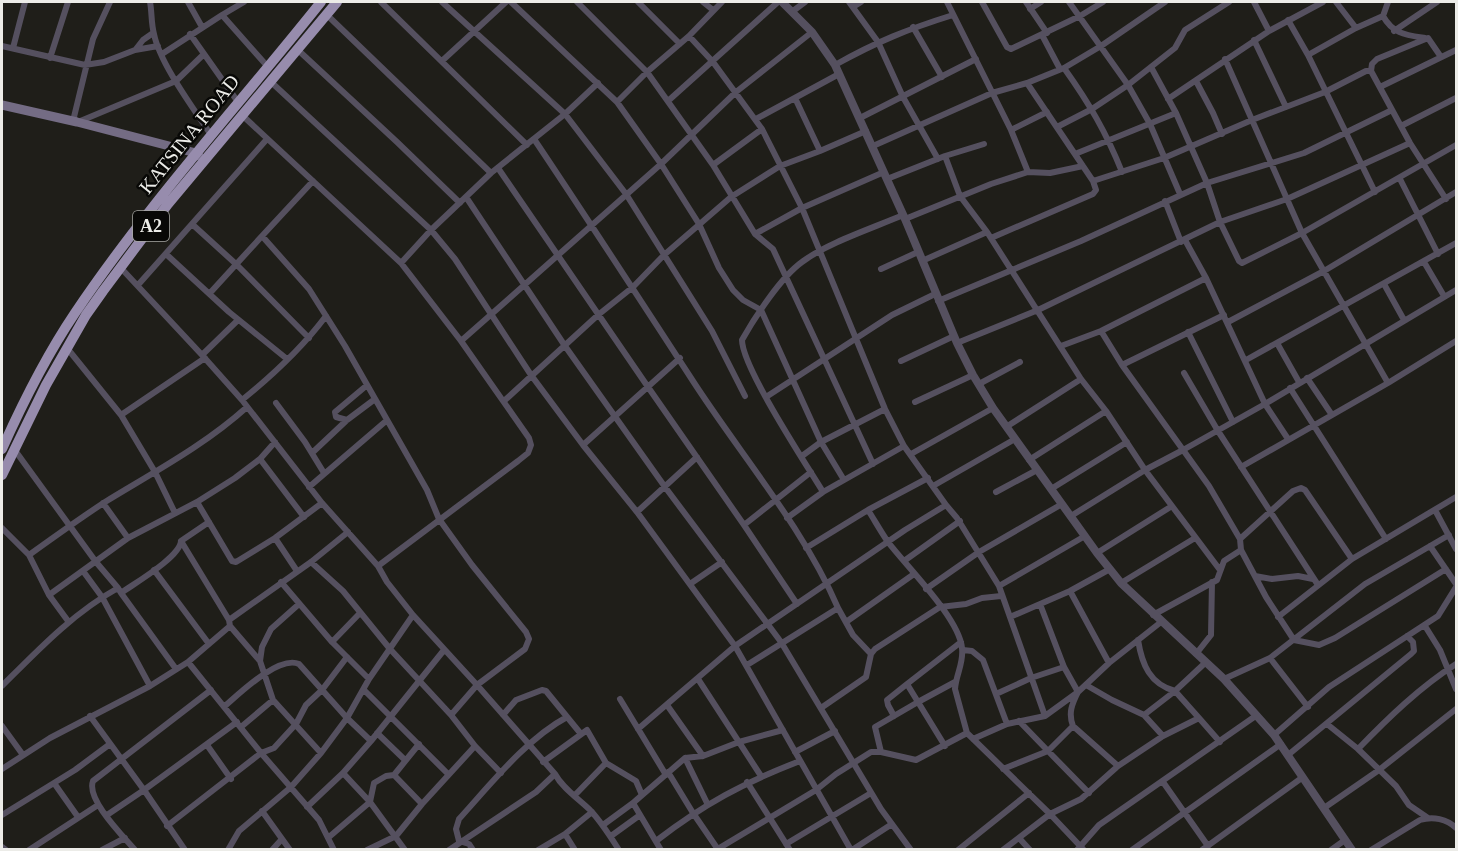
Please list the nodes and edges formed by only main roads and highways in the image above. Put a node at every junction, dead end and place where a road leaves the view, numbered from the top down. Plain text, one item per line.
1 (321, 2) edge
2 (337, 2) edge
3 (2, 105) edge
4 (196, 153) junction
5 (205, 160) junction
6 (2, 449) edge
7 (2, 475) edge

1 - 4 highway, KATSINA ROAD / A2
2 - 5 highway, A2
3 - 4 main road
4 - 5 main road
4 - 6 highway, KATSINA ROAD / A2
5 - 7 highway, A2

